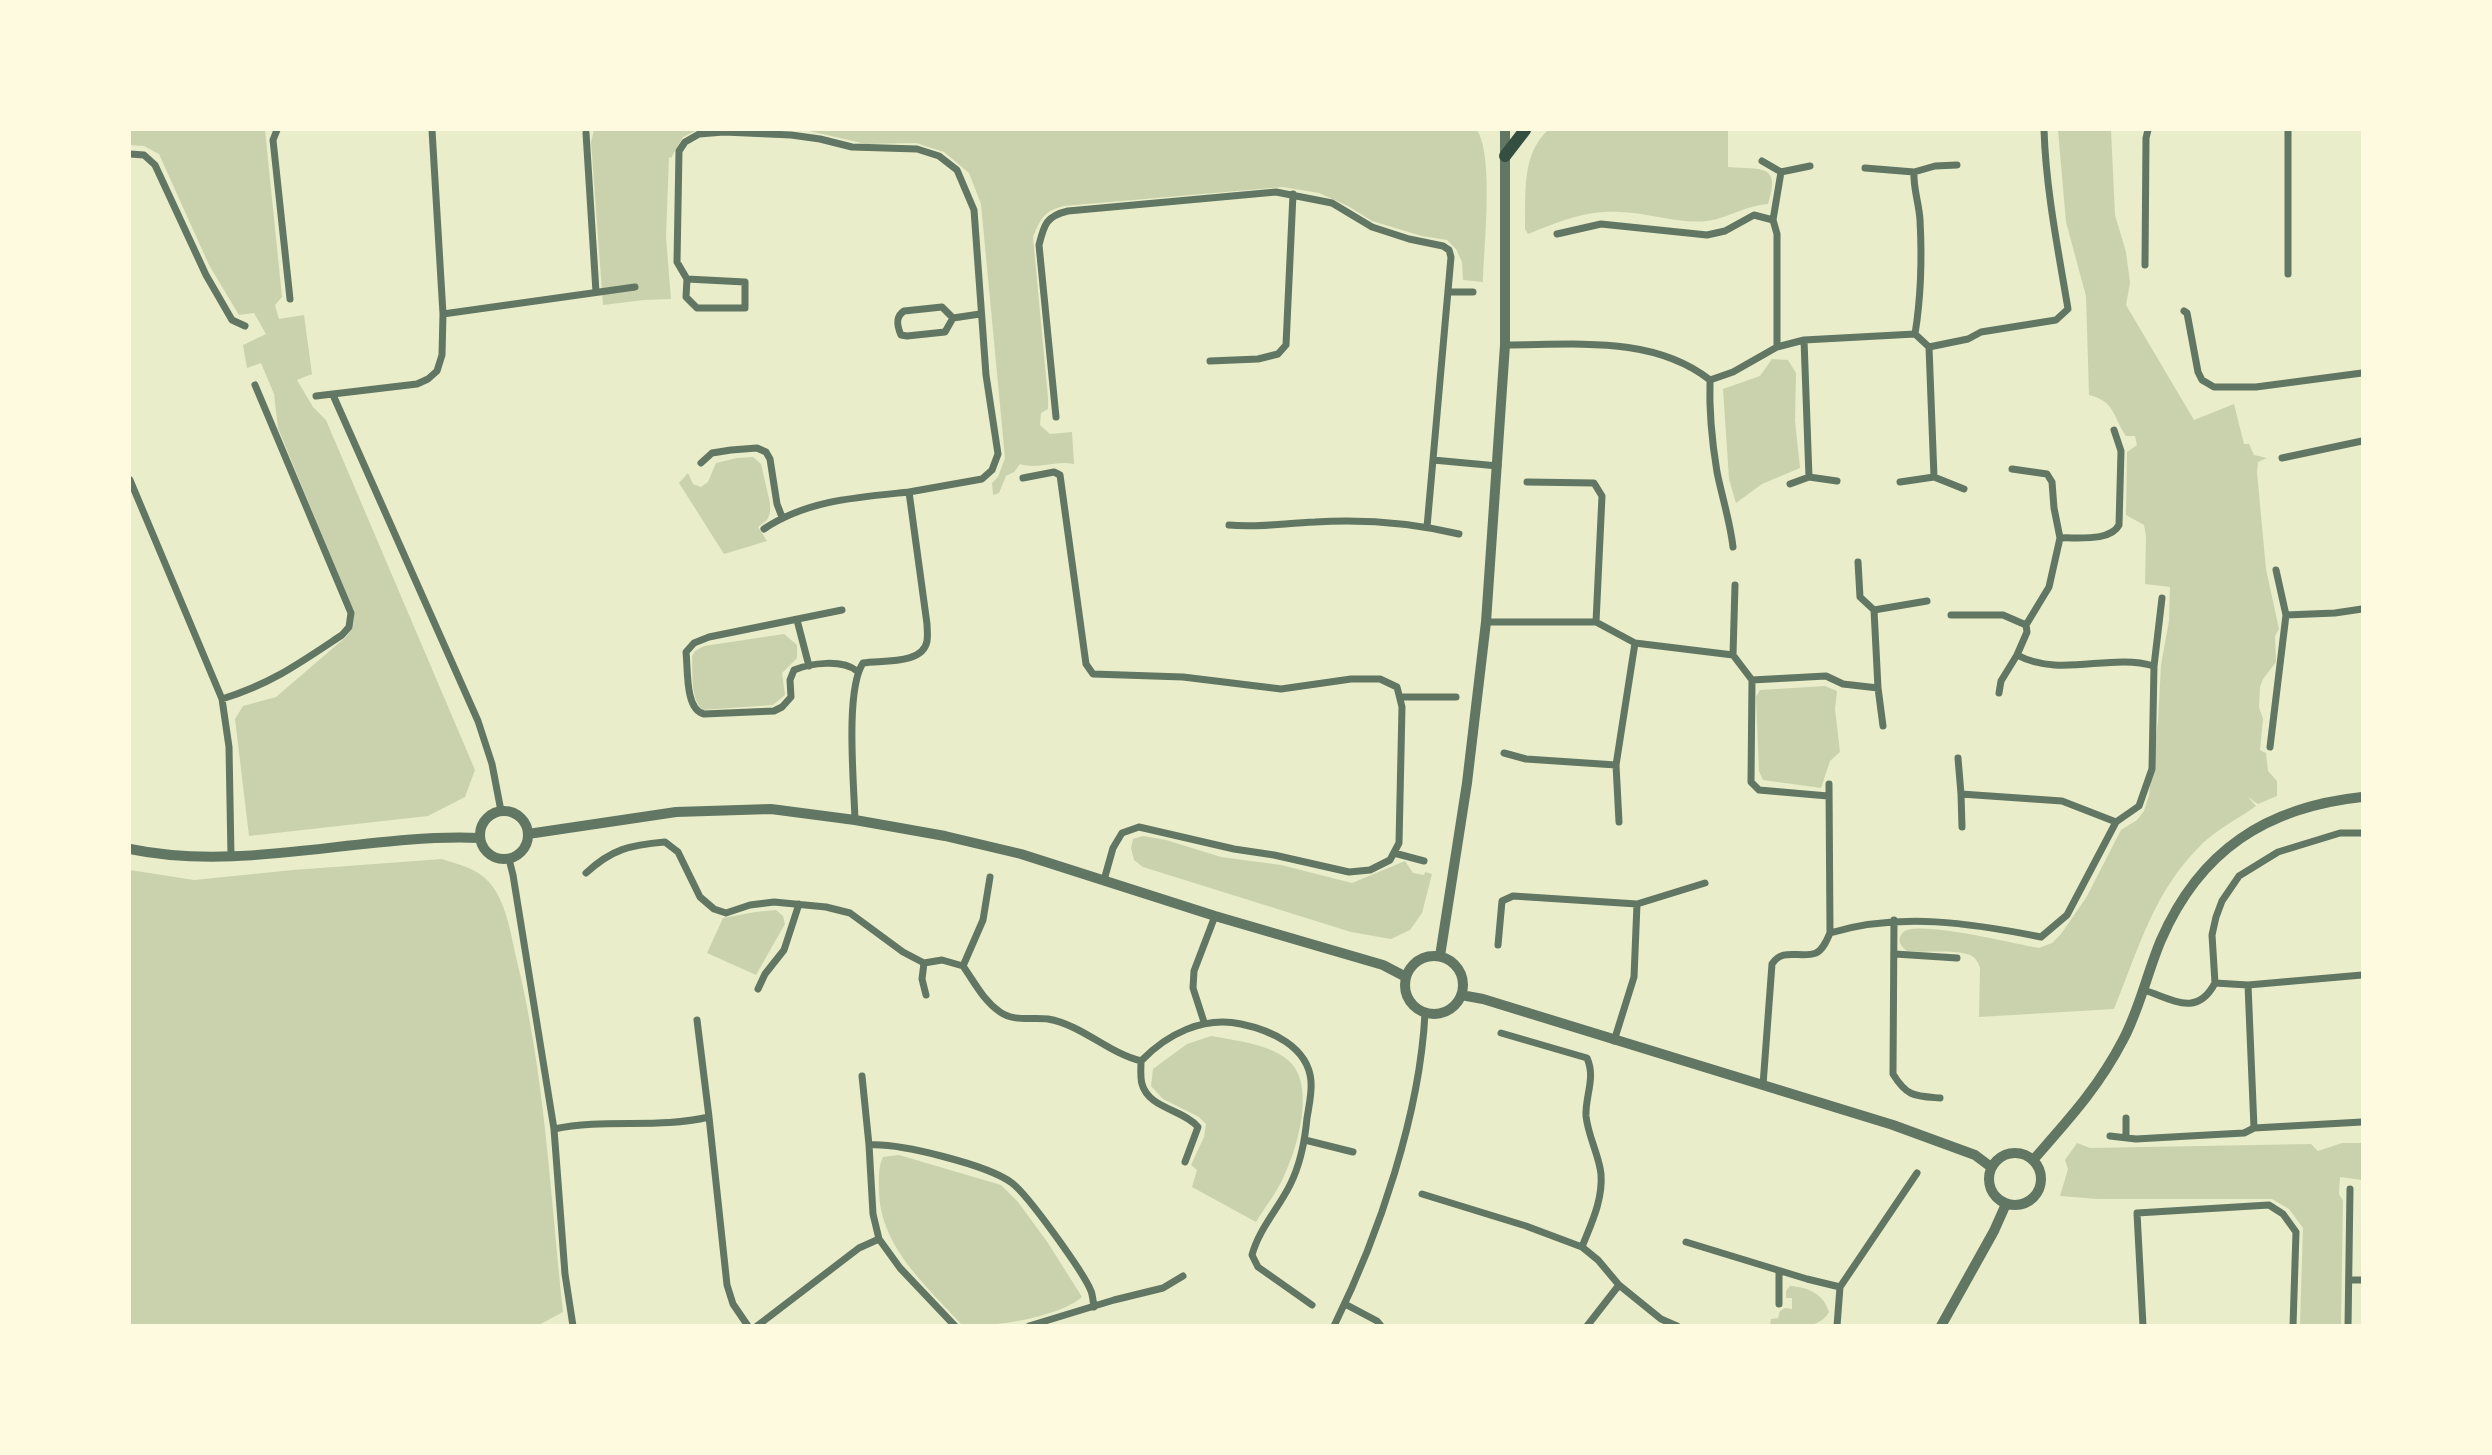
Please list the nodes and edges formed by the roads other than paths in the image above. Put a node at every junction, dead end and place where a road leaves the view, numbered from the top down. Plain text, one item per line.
1 (277, 130) edge
2 (432, 130) edge
3 (1506, 130) edge
4 (1525, 130) edge
5 (2044, 130) edge
6 (2148, 130) edge
7 (2288, 130) edge
8 (586, 133) dead end
9 (130, 154) edge
10 (1505, 156) junction
11 (1762, 161) dead end
12 (1956, 165) dead end
13 (1810, 166) dead end
14 (1865, 168) dead end
15 (1781, 172) junction
16 (1914, 172) junction
17 (1293, 194) junction
18 (1773, 220) junction
19 (1557, 234) dead end
20 (2145, 265) dead end
21 (2288, 274) dead end
22 (687, 279) junction
23 (635, 287) dead end
24 (596, 292) junction
25 (1448, 292) junction
26 (1474, 292) dead end
27 (290, 299) dead end
28 (2184, 311) dead end
29 (443, 314) junction
30 (980, 314) junction
31 (953, 318) junction
32 (245, 326) dead end
33 (1915, 334) junction
34 (1804, 340) junction
35 (1505, 345) junction
36 (1777, 347) junction
37 (1929, 347) junction
38 (1210, 361) dead end
39 (2362, 373) edge
40 (1710, 380) junction
41 (255, 385) dead end
42 (333, 395) junction
43 (316, 396) dead end
44 (1056, 417) dead end
45 (2114, 430) dead end
46 (2362, 442) edge
47 (2282, 458) dead end
48 (1433, 460) junction
49 (701, 463) dead end
50 (1498, 466) junction
51 (2012, 469) dead end
52 (1809, 477) junction
53 (1934, 477) junction
54 (1023, 478) dead end
55 (130, 480) edge
56 (1837, 481) dead end
57 (1527, 482) dead end
58 (1900, 482) dead end
59 (1790, 484) dead end
60 (1964, 489) dead end
61 (909, 492) junction
62 (133, 496) edge
63 (782, 517) junction
64 (1229, 525) dead end
65 (1427, 527) junction
66 (764, 529) dead end
67 (1459, 534) dead end
68 (2060, 538) junction
69 (1733, 547) dead end
70 (1858, 562) dead end
71 (2276, 570) dead end
72 (1735, 585) dead end
73 (2162, 598) dead end
74 (1927, 601) dead end
75 (2362, 609) edge
76 (842, 610) dead end
77 (1874, 610) junction
78 (1951, 615) dead end
79 (2286, 615) junction
80 (797, 620) junction
81 (1486, 622) junction
82 (1596, 622) junction
83 (2026, 625) junction
84 (1635, 643) junction
85 (1733, 655) junction
86 (2017, 655) junction
87 (809, 666) junction
88 (2154, 666) junction
89 (858, 671) junction
90 (1752, 680) junction
91 (1878, 688) junction
92 (1999, 693) dead end
93 (1456, 697) dead end
94 (1400, 698) junction
95 (222, 699) junction
96 (1883, 726) dead end
97 (2270, 747) dead end
98 (1504, 753) dead end
99 (1958, 758) dead end
100 (1616, 765) junction
101 (1829, 784) dead end
102 (1961, 794) junction
103 (1828, 796) junction
104 (2362, 797) edge
105 (501, 811) junction
106 (855, 820) junction
107 (1619, 822) dead end
108 (2116, 822) junction
109 (1962, 827) dead end
110 (2362, 833) edge
111 (528, 834) junction
112 (480, 838) junction
113 (130, 849) edge
114 (1394, 853) junction
115 (232, 856) junction
116 (509, 859) junction
117 (1424, 861) dead end
118 (586, 873) dead end
119 (990, 877) dead end
120 (1104, 880) junction
121 (1705, 883) dead end
122 (799, 904) junction
123 (1637, 904) junction
124 (1215, 915) junction
125 (1894, 920) junction
126 (1830, 933) junction
127 (1498, 945) dead end
128 (1895, 954) junction
129 (1440, 957) junction
130 (1957, 958) dead end
131 (924, 962) junction
132 (963, 967) junction
133 (2362, 975) edge
134 (1406, 977) junction
135 (2215, 983) junction
136 (2248, 985) junction
137 (758, 989) dead end
138 (2144, 990) junction
139 (926, 995) dead end
140 (1461, 995) junction
141 (1425, 1013) junction
142 (697, 1020) dead end
143 (1205, 1022) junction
144 (1501, 1033) dead end
145 (1614, 1041) junction
146 (1141, 1061) junction
147 (862, 1076) dead end
148 (1763, 1086) junction
149 (1940, 1098) dead end
150 (709, 1117) junction
151 (2126, 1118) dead end
152 (2362, 1122) edge
153 (2254, 1128) junction
154 (554, 1129) junction
155 (2110, 1136) dead end
156 (2126, 1136) junction
157 (1305, 1140) junction
158 (869, 1145) junction
159 (1353, 1152) dead end
160 (2034, 1159) junction
161 (1185, 1163) dead end
162 (1991, 1167) junction
163 (1917, 1173) dead end
164 (2350, 1189) dead end
165 (1422, 1194) dead end
166 (2006, 1204) junction
167 (879, 1239) junction
168 (1686, 1242) dead end
169 (1582, 1247) junction
170 (1779, 1270) junction
171 (1183, 1276) dead end
172 (2349, 1280) junction
173 (2362, 1280) edge
174 (1619, 1285) junction
175 (1840, 1287) junction
176 (1345, 1304) junction
177 (1779, 1304) dead end
178 (1312, 1305) dead end
179 (1094, 1307) junction
180 (573, 1325) edge
181 (748, 1325) edge
182 (757, 1325) edge
183 (955, 1325) edge
184 (1029, 1325) edge
185 (1334, 1325) edge
186 (1381, 1325) edge
187 (1587, 1325) edge
188 (1677, 1325) edge
189 (1837, 1325) edge
190 (1941, 1325) edge
191 (2143, 1325) edge
192 (2293, 1325) edge
193 (2348, 1325) edge

1 - 27 street
2 - 29 street
3 - 10 street
4 - 10 main road
5 - 37 street
6 - 20 street
7 - 21 street
8 - 24 street
9 - 32 street
10 - 35 street
11 - 15 street
12 - 16 street
13 - 15 street
14 - 16 street
15 - 18 street
16 - 33 street
17 - 25 street
17 - 38 street
17 - 44 street
18 - 19 street
18 - 36 street
22 - 22 street
22 - 30 street
23 - 24 street
24 - 29 street
25 - 26 street
25 - 48 street
28 - 39 street
29 - 42 street
30 - 31 street
30 - 61 street
31 - 31 street
33 - 34 street
33 - 37 street
34 - 36 street
34 - 52 street
35 - 40 street
35 - 50 street
36 - 40 street
37 - 53 street
40 - 69 street
41 - 95 street
42 - 43 street
42 - 105 street
45 - 68 street
46 - 47 street
48 - 50 street
48 - 65 street
49 - 63 street
50 - 81 street
51 - 68 street
52 - 56 street
52 - 59 street
53 - 58 street
53 - 60 street
54 - 94 street
55 - 62 street
57 - 82 street
61 - 63 street
61 - 89 street
62 - 95 street
63 - 66 street
64 - 65 street
65 - 67 street
68 - 83 street
70 - 77 street
71 - 79 street
72 - 85 street
73 - 88 street
74 - 77 street
75 - 79 street
76 - 80 street
77 - 91 street
78 - 83 street
79 - 97 street
80 - 87 street
80 - 87 street
81 - 82 street
81 - 129 street
82 - 84 street
83 - 86 street
84 - 85 street
84 - 100 street
85 - 90 street
86 - 88 street
86 - 92 street
87 - 89 street
88 - 108 street
89 - 106 street
90 - 91 street
90 - 103 street
91 - 96 street
93 - 94 street
94 - 114 street
95 - 115 street
98 - 100 street
99 - 102 street
100 - 107 street
101 - 103 street
102 - 108 street
102 - 109 street
103 - 126 street
104 - 138 street
105 - 111 street
105 - 112 street
106 - 111 street
106 - 120 street
108 - 125 street
110 - 135 street
111 - 116 street
112 - 115 street
112 - 116 street
113 - 115 street
114 - 117 street
114 - 120 street
116 - 154 street
118 - 122 street
119 - 132 street
120 - 124 street
121 - 123 street
122 - 131 street
122 - 137 street
123 - 127 street
123 - 145 street
124 - 134 street
124 - 143 street
125 - 126 street
125 - 128 street
126 - 148 street
128 - 130 street
128 - 149 street
129 - 134 street
129 - 140 street
131 - 132 street
131 - 139 street
132 - 146 street
133 - 136 street
134 - 141 street
135 - 136 street
135 - 138 street
136 - 153 street
138 - 160 street
140 - 141 street
140 - 145 street
141 - 176 street
142 - 150 street
143 - 146 street
143 - 157 street
144 - 169 street
145 - 148 street
146 - 161 street
147 - 158 street
148 - 162 street
150 - 154 street
150 - 181 street
151 - 156 street
152 - 153 street
153 - 156 street
154 - 180 street
155 - 156 street
157 - 159 street
157 - 178 street
158 - 167 street
158 - 179 street
160 - 162 street
160 - 166 street
162 - 166 street
163 - 175 street
164 - 172 street
165 - 169 street
166 - 190 street
167 - 182 street
167 - 183 street
168 - 170 street
169 - 174 street
170 - 175 street
170 - 177 street
171 - 179 street
172 - 173 street
172 - 193 street
174 - 187 street
174 - 188 street
175 - 189 street
176 - 185 street
176 - 186 street
179 - 184 street
191 - 192 street

